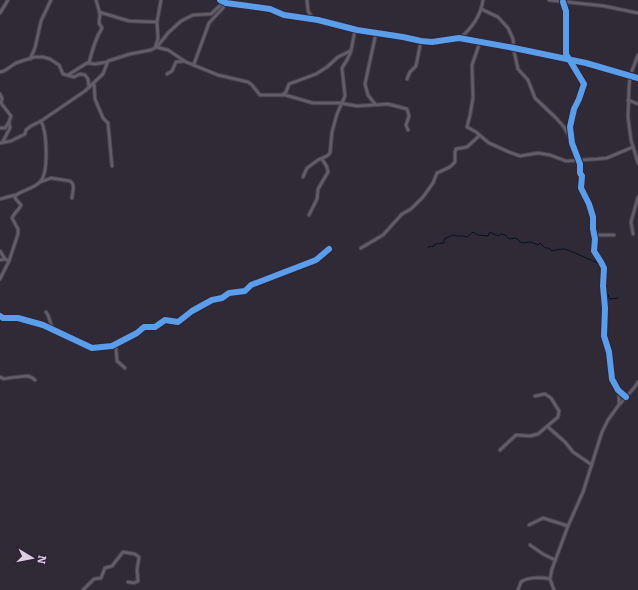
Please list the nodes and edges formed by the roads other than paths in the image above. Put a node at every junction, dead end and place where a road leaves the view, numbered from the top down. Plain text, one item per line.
1 (8, 0) edge
2 (51, 0) edge
3 (96, 0) edge
4 (161, 0) edge
5 (220, 0) edge
6 (307, 0) edge
7 (484, 0) edge
8 (549, 0) edge
9 (563, 1) edge
10 (225, 2) junction
11 (481, 9) junction
12 (99, 12) junction
13 (0, 13) edge
14 (638, 13) edge
15 (313, 19) junction
16 (157, 22) junction
17 (355, 30) junction
18 (376, 32) junction
19 (459, 38) junction
20 (421, 41) junction
21 (480, 42) junction
22 (156, 47) junction
23 (514, 48) junction
24 (351, 51) junction
25 (638, 55) edge
26 (30, 59) junction
27 (568, 60) junction
28 (184, 61) junction
29 (107, 62) junction
30 (89, 63) junction
31 (194, 64) junction
32 (0, 72) edge
33 (167, 74) dead end
34 (67, 76) junction
35 (630, 76) junction
36 (407, 78) dead end
37 (638, 78) edge
38 (94, 83) junction
39 (89, 88) junction
40 (0, 94) edge
41 (282, 95) junction
42 (628, 100) junction
43 (340, 103) junction
44 (375, 104) junction
45 (638, 104) edge
46 (40, 121) junction
47 (9, 122) junction
48 (0, 128) edge
49 (408, 130) dead end
50 (479, 136) junction
51 (1, 143) edge
52 (572, 143) junction
53 (633, 147) junction
54 (322, 158) junction
55 (579, 160) junction
56 (638, 163) edge
57 (112, 166) dead end
58 (303, 177) dead end
59 (40, 182) junction
60 (16, 195) junction
61 (638, 196) edge
62 (72, 198) dead end
63 (0, 199) edge
64 (309, 215) dead end
65 (633, 234) dead end
66 (594, 235) junction
67 (614, 236) dead end
68 (361, 248) dead end
69 (329, 249) dead end
70 (0, 251) edge
71 (5, 259) junction
72 (0, 260) edge
73 (9, 261) junction
74 (0, 279) edge
75 (46, 312) dead end
76 (0, 316) edge
77 (53, 330) junction
78 (112, 346) junction
79 (125, 368) dead end
80 (0, 377) edge
81 (35, 380) dead end
82 (638, 382) edge
83 (637, 386) edge
84 (618, 390) junction
85 (535, 396) dead end
86 (626, 396) junction
87 (619, 405) junction
88 (548, 427) junction
89 (500, 450) dead end
90 (592, 465) junction
91 (529, 525) dead end
92 (568, 526) junction
93 (530, 545) dead end
94 (555, 560) junction
95 (550, 577) junction
96 (128, 582) dead end
97 (83, 590) edge
98 (518, 590) edge
99 (554, 590) edge

1 - 13 street
2 - 26 street
3 - 12 street
4 - 16 street
5 - 10 street
6 - 15 street
7 - 11 street
8 - 9 street
9 - 14 street
9 - 27 street
10 - 15 street
10 - 22 street
10 - 31 street
11 - 19 street
11 - 23 street
12 - 16 street
12 - 30 street
15 - 17 street
16 - 22 street
17 - 18 street
17 - 24 street
18 - 20 street
18 - 44 street
19 - 20 street
19 - 21 street
20 - 36 street
21 - 23 street
21 - 50 street
22 - 28 street
22 - 29 street
23 - 27 street
23 - 52 street
24 - 41 street
24 - 43 street
25 - 35 street
26 - 32 street
26 - 34 street
27 - 35 street
27 - 52 street
28 - 31 street
28 - 33 street
29 - 30 street
29 - 38 street
30 - 34 street
31 - 41 street
34 - 39 street
35 - 37 street
35 - 42 street
38 - 39 street
38 - 57 street
39 - 46 street
40 - 47 street
41 - 43 street
42 - 45 street
42 - 53 street
43 - 44 street
43 - 54 street
44 - 49 street
46 - 51 street
46 - 59 street
47 - 48 street
47 - 51 street
50 - 55 street
50 - 68 street
52 - 55 street
53 - 55 street
53 - 56 street
54 - 58 street
54 - 64 street
55 - 66 street
59 - 60 street
59 - 62 street
60 - 63 street
60 - 73 street
61 - 65 street
66 - 67 street
66 - 84 street
69 - 78 street
70 - 71 street
71 - 72 street
71 - 73 street
73 - 74 street
75 - 77 street
76 - 77 street
77 - 78 street
78 - 79 street
80 - 81 street
82 - 83 street
83 - 86 street
84 - 86 street
84 - 87 street
85 - 88 street
86 - 87 street
87 - 90 street
88 - 89 street
88 - 90 street
90 - 92 street
91 - 92 street
92 - 94 street
93 - 94 street
94 - 95 street
95 - 98 street
95 - 99 street
96 - 97 street

